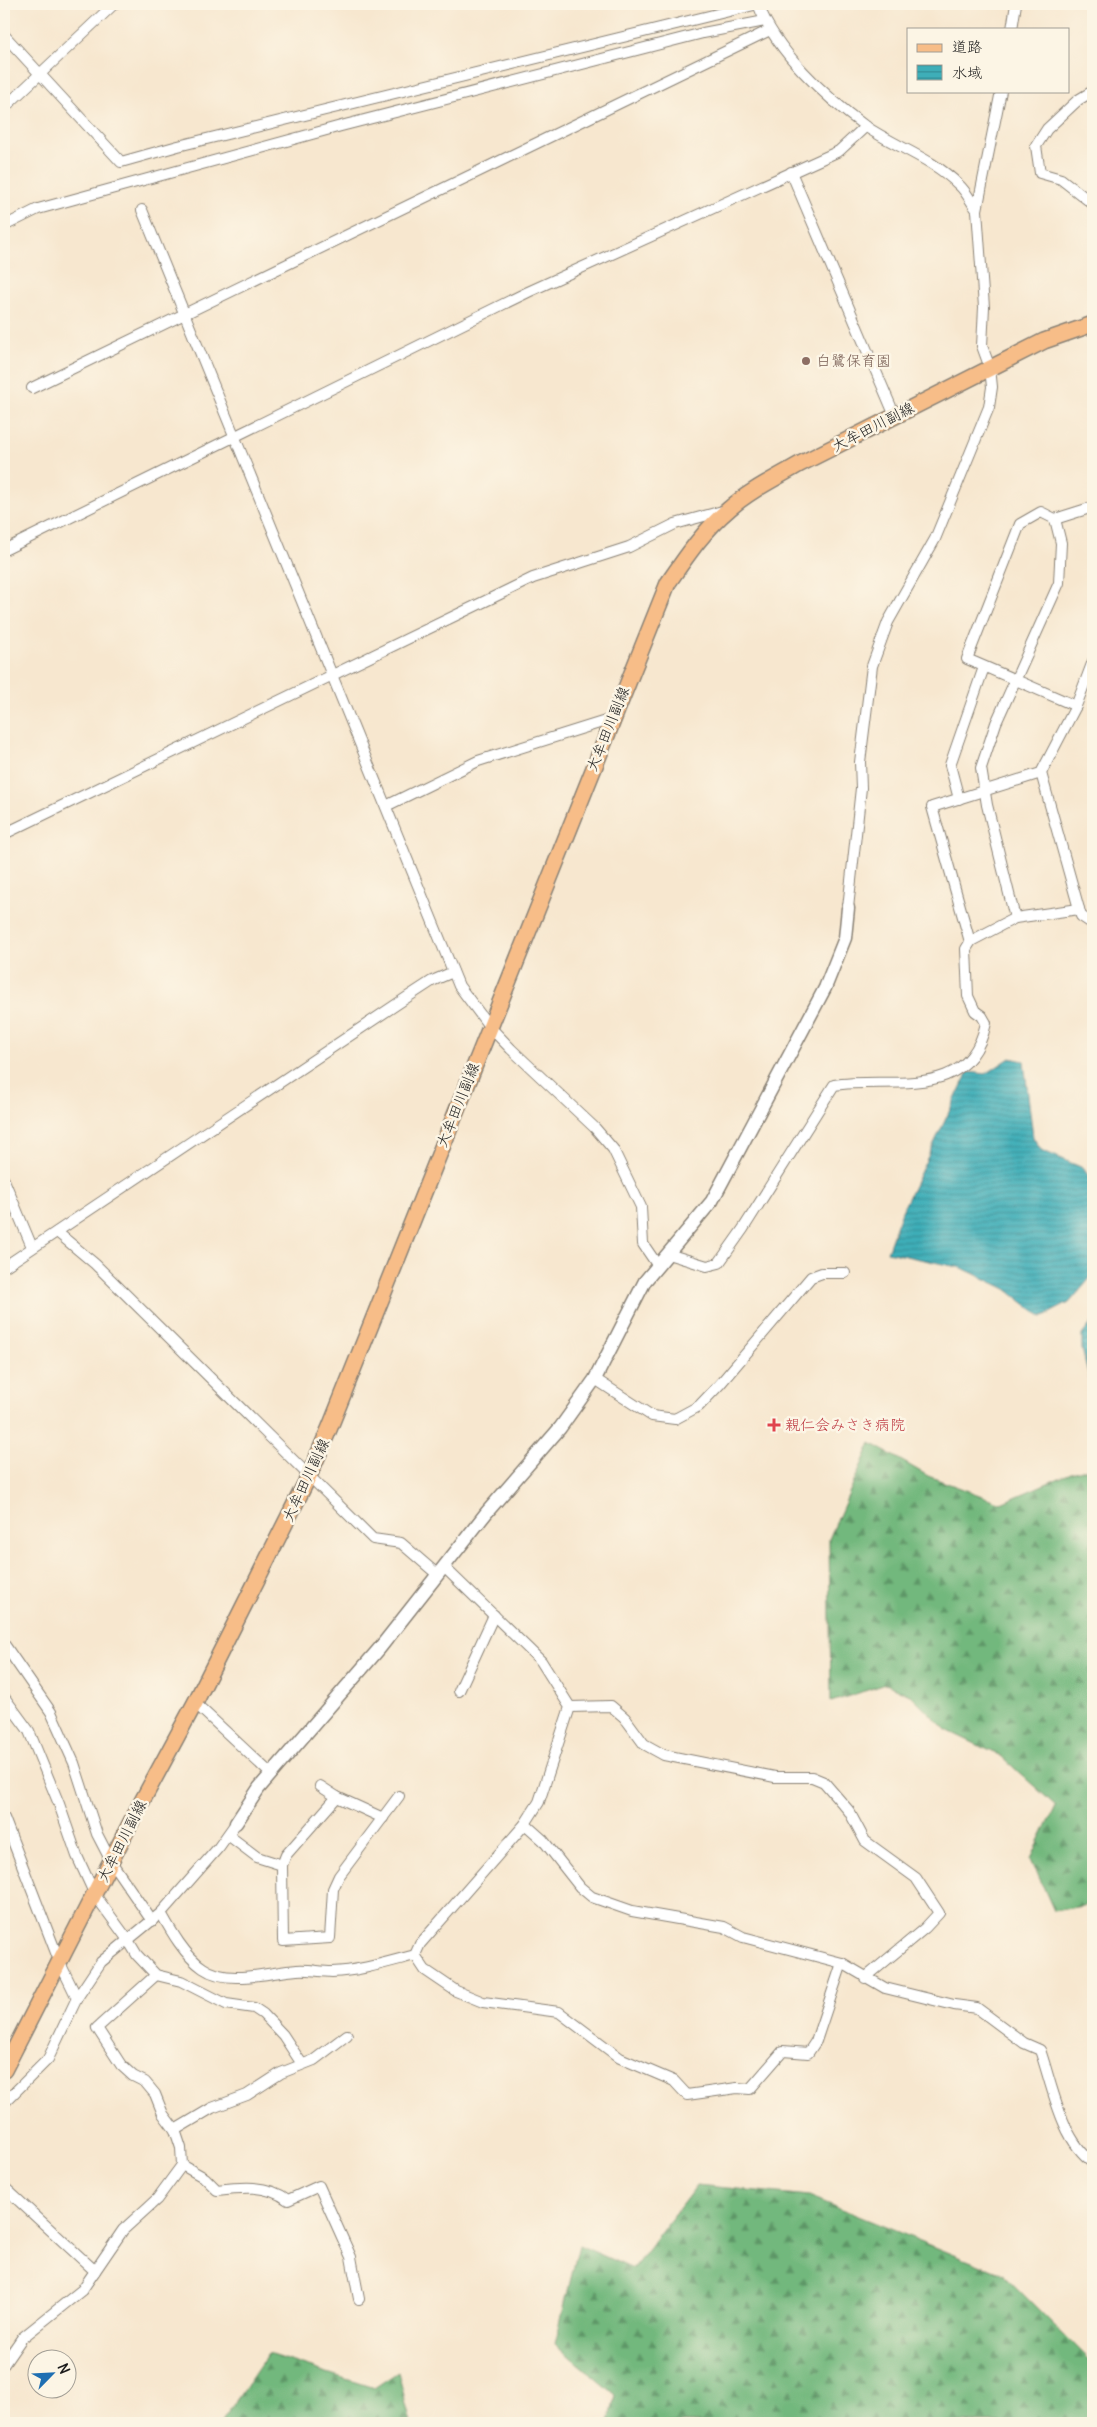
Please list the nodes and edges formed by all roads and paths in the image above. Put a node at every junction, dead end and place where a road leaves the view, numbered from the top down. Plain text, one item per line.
1 (114, 4) edge
2 (758, 4) edge
3 (1016, 4) edge
4 (768, 26) junction
5 (1012, 28) edge
6 (4, 35) edge
7 (39, 73) junction
8 (1093, 91) edge
9 (1001, 92) edge
10 (4, 108) edge
11 (866, 126) junction
12 (792, 172) junction
13 (1093, 204) edge
14 (142, 210) dead end
15 (977, 210) junction
16 (4, 226) edge
17 (184, 314) junction
18 (1093, 324) edge
19 (990, 368) junction
20 (32, 388) dead end
21 (895, 416) junction
22 (234, 437) junction
23 (1093, 506) edge
24 (729, 509) junction
25 (1055, 519) junction
26 (4, 550) edge
27 (1093, 661) edge
28 (984, 667) junction
29 (331, 675) junction
30 (1016, 680) junction
31 (1076, 706) junction
32 (612, 719) junction
33 (1041, 773) junction
34 (986, 792) junction
35 (960, 799) junction
36 (386, 806) junction
37 (4, 834) edge
38 (848, 908) joint
39 (1078, 909) junction
40 (1015, 918) junction
41 (1093, 924) edge
42 (970, 942) junction
43 (453, 972) junction
44 (489, 1026) junction
45 (4, 1180) edge
46 (57, 1232) junction
47 (32, 1248) junction
48 (668, 1254) junction
49 (658, 1266) junction
50 (4, 1267) edge
51 (845, 1272) dead end
52 (595, 1379) junction
53 (309, 1476) junction
54 (441, 1571) junction
55 (494, 1615) junction
56 (4, 1644) edge
57 (459, 1691) dead end
58 (4, 1697) edge
59 (195, 1703) junction
60 (570, 1706) junction
61 (271, 1774) junction
62 (320, 1786) dead end
63 (399, 1796) dead end
64 (337, 1797) junction
65 (4, 1818) edge
66 (383, 1818) junction
67 (236, 1823) joint
68 (525, 1824) junction
69 (228, 1834) junction
70 (282, 1865) junction
71 (110, 1866) junction
72 (96, 1892) junction
73 (161, 1913) junction
74 (152, 1921) junction
75 (128, 1940) junction
76 (414, 1955) junction
77 (60, 1963) junction
78 (842, 1963) junction
79 (156, 1975) junction
80 (865, 1978) junction
81 (77, 1998) junction
82 (347, 2035) dead end
83 (302, 2064) junction
84 (4, 2070) edge
85 (4, 2103) edge
86 (175, 2130) junction
87 (1093, 2162) edge
88 (182, 2165) junction
89 (4, 2187) edge
90 (95, 2271) junction
91 (359, 2298) dead end
92 (4, 2364) edge

1 - 7 street
2 - 4 street
2 - 7 street
3 - 5 street
4 - 11 street
4 - 16 street
4 - 17 street
6 - 7 street
7 - 10 street
8 - 13 street
9 - 15 street
11 - 12 street
11 - 15 street
12 - 21 street
12 - 22 street
14 - 17 street
15 - 19 street
17 - 20 street
17 - 22 street
18 - 19 main road, 大牟田川副線
19 - 21 main road, 大牟田川副線
19 - 38 street
21 - 24 main road, 大牟田川副線
22 - 26 street
22 - 29 street
23 - 25 street
24 - 29 street
24 - 32 main road, 大牟田川副線
25 - 28 street
25 - 30 street
27 - 31 street
28 - 30 street
28 - 35 street
29 - 36 street
29 - 37 street
30 - 31 street
30 - 34 street
31 - 33 street
32 - 36 street
32 - 44 main road, 大牟田川副線
33 - 34 street
33 - 39 street
34 - 35 street
34 - 40 street
35 - 42 street
36 - 43 street
38 - 48 street
39 - 40 street
39 - 41 street
40 - 42 street
42 - 48 street
43 - 44 street
43 - 46 street
44 - 49 street
44 - 53 main road, 大牟田川副線
45 - 47 street
46 - 47 street
46 - 53 street
47 - 50 street
48 - 49 street
49 - 52 street
51 - 52 street
52 - 54 street
53 - 54 street
53 - 59 main road, 大牟田川副線
54 - 55 street
54 - 61 street
55 - 57 street
55 - 60 street
56 - 71 street
58 - 72 street
59 - 61 street
59 - 71 main road, 大牟田川副線
60 - 68 street
60 - 80 street
61 - 67 street
62 - 64 street
63 - 66 street
64 - 66 street
64 - 70 street
65 - 77 street
66 - 70 street
67 - 69 street
68 - 76 street
68 - 78 street
69 - 70 street
69 - 73 street
71 - 72 main road, 大牟田川副線
71 - 74 street
72 - 75 street
72 - 77 main road, 大牟田川副線
73 - 74 street
73 - 76 street
74 - 75 street
75 - 79 street
75 - 81 street
76 - 78 street
77 - 81 street
77 - 84 main road, 大牟田川副線
78 - 80 street
79 - 83 street
79 - 86 street
80 - 87 street
81 - 85 street
82 - 83 street
83 - 86 street
86 - 88 street
88 - 90 street
88 - 91 street
89 - 90 street
90 - 92 street

